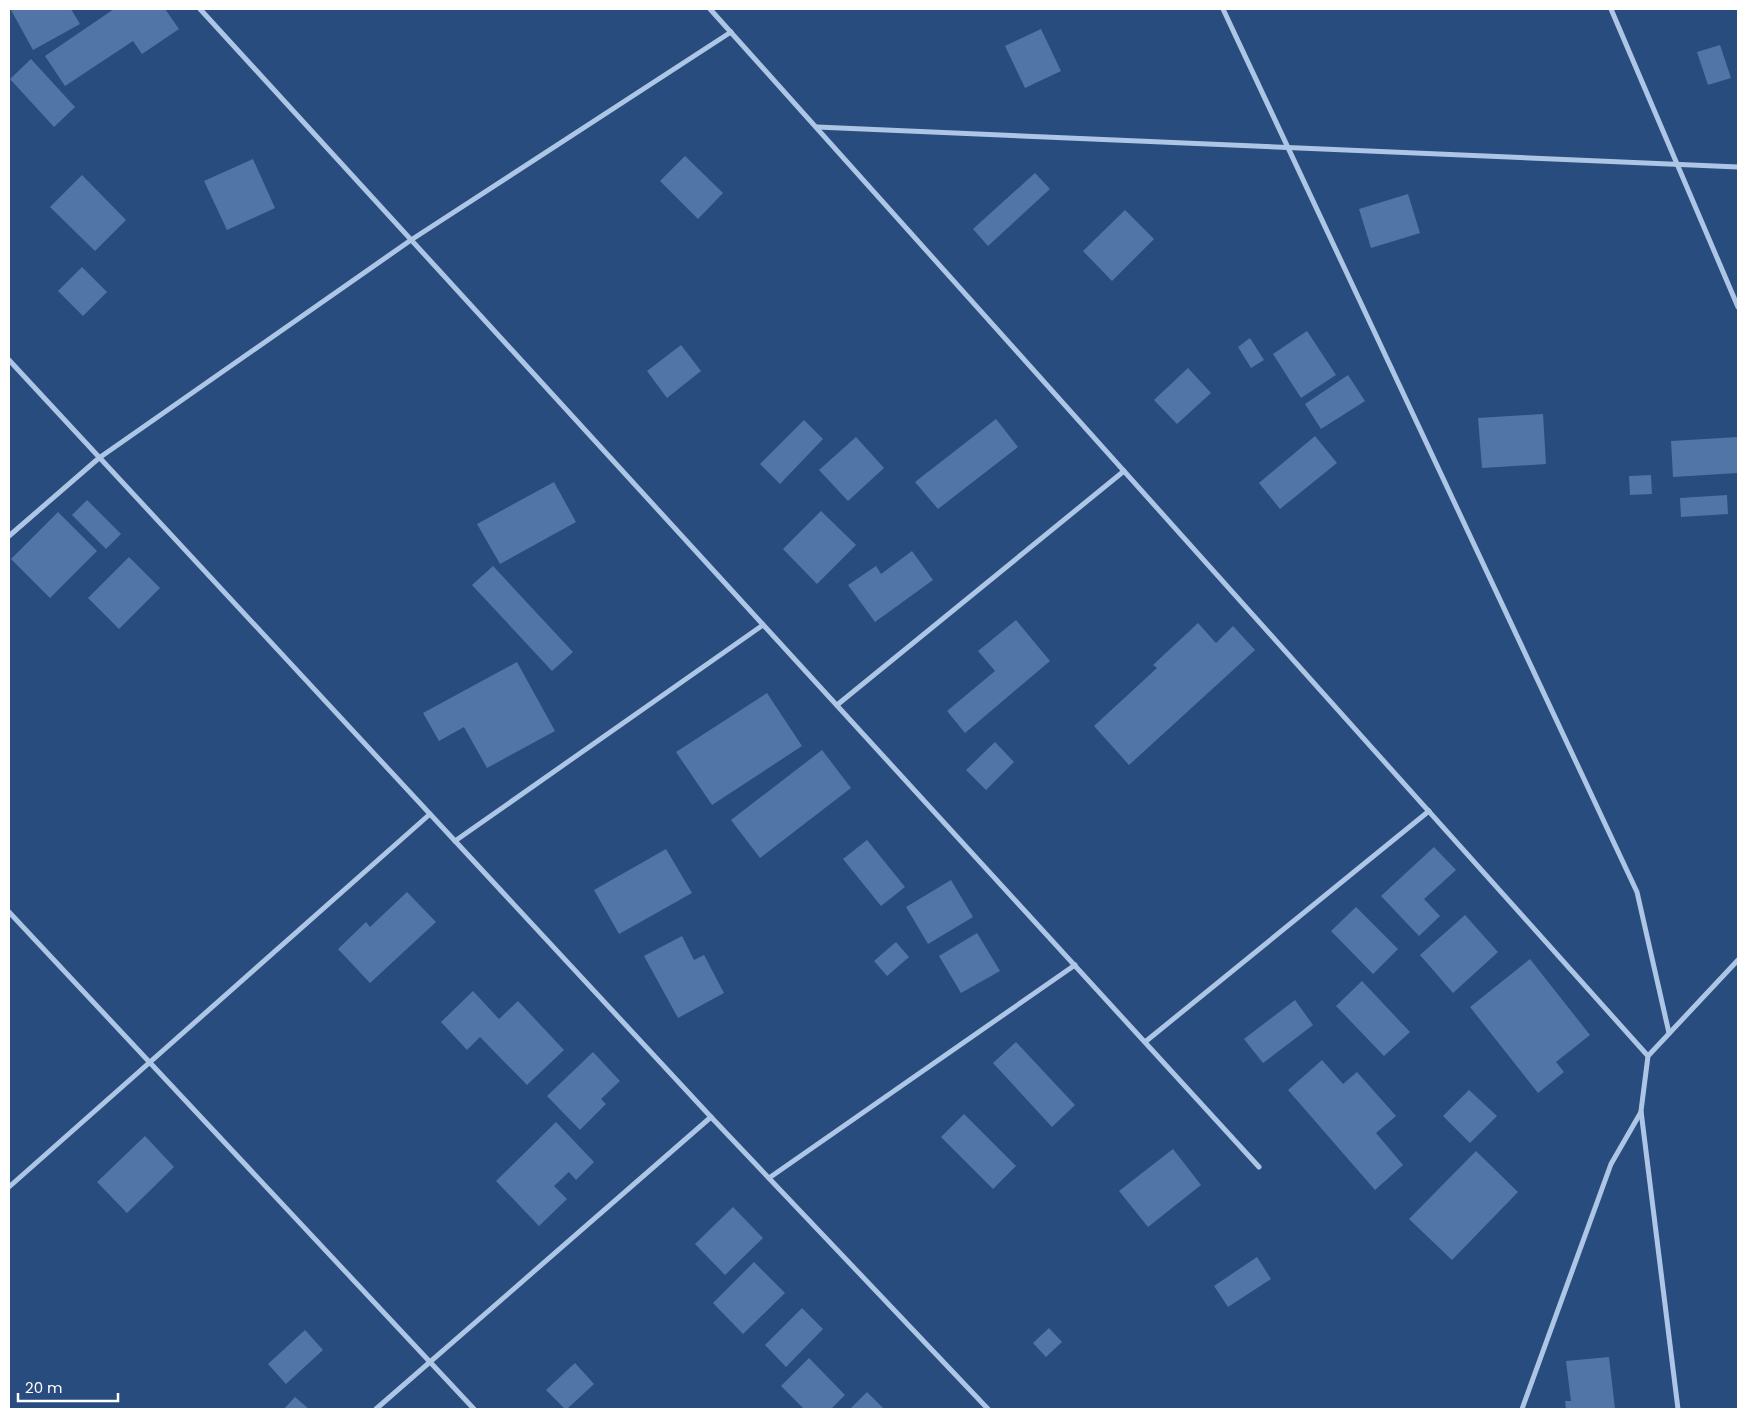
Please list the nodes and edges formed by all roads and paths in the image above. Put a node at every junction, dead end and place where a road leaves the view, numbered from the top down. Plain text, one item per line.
1 (200, 9) edge
2 (710, 9) edge
3 (1223, 9) edge
4 (1611, 9) edge
5 (730, 32) junction
6 (817, 127) junction
7 (1288, 148) junction
8 (1677, 164) junction
9 (1738, 167) edge
10 (411, 240) junction
11 (1738, 307) edge
12 (9, 360) edge
13 (99, 458) junction
14 (1124, 471) junction
15 (9, 536) edge
16 (764, 625) junction
17 (837, 705) junction
18 (1429, 811) junction
19 (430, 814) junction
20 (455, 841) junction
21 (9, 912) edge
22 (1738, 960) edge
23 (1075, 965) junction
24 (1669, 1033) junction
25 (1145, 1042) junction
26 (1648, 1056) junction
27 (149, 1062) junction
28 (1641, 1111) junction
29 (711, 1117) junction
30 (1259, 1166) dead end
31 (768, 1178) junction
32 (9, 1187) edge
33 (430, 1362) junction
34 (376, 1409) edge
35 (474, 1409) edge
36 (988, 1409) edge
37 (1522, 1409) edge
38 (1678, 1409) edge

1 - 10 street
2 - 5 street
3 - 7 street
4 - 8 street
5 - 6 street
5 - 10 street
6 - 7 street
6 - 14 street
7 - 8 street
7 - 24 street
8 - 9 street
8 - 11 street
10 - 13 street
10 - 16 street
12 - 13 street
13 - 15 street
13 - 19 street
14 - 17 street
14 - 18 street
16 - 17 street
16 - 20 street
17 - 23 street
18 - 25 street
18 - 26 street
19 - 20 street
19 - 27 street
20 - 29 street
21 - 27 street
22 - 24 street
23 - 25 street
23 - 31 street
24 - 26 street
25 - 30 street
26 - 28 street
27 - 32 street
27 - 33 street
28 - 37 street
28 - 38 street
29 - 31 street
29 - 33 street
31 - 36 street
33 - 34 street
33 - 35 street

